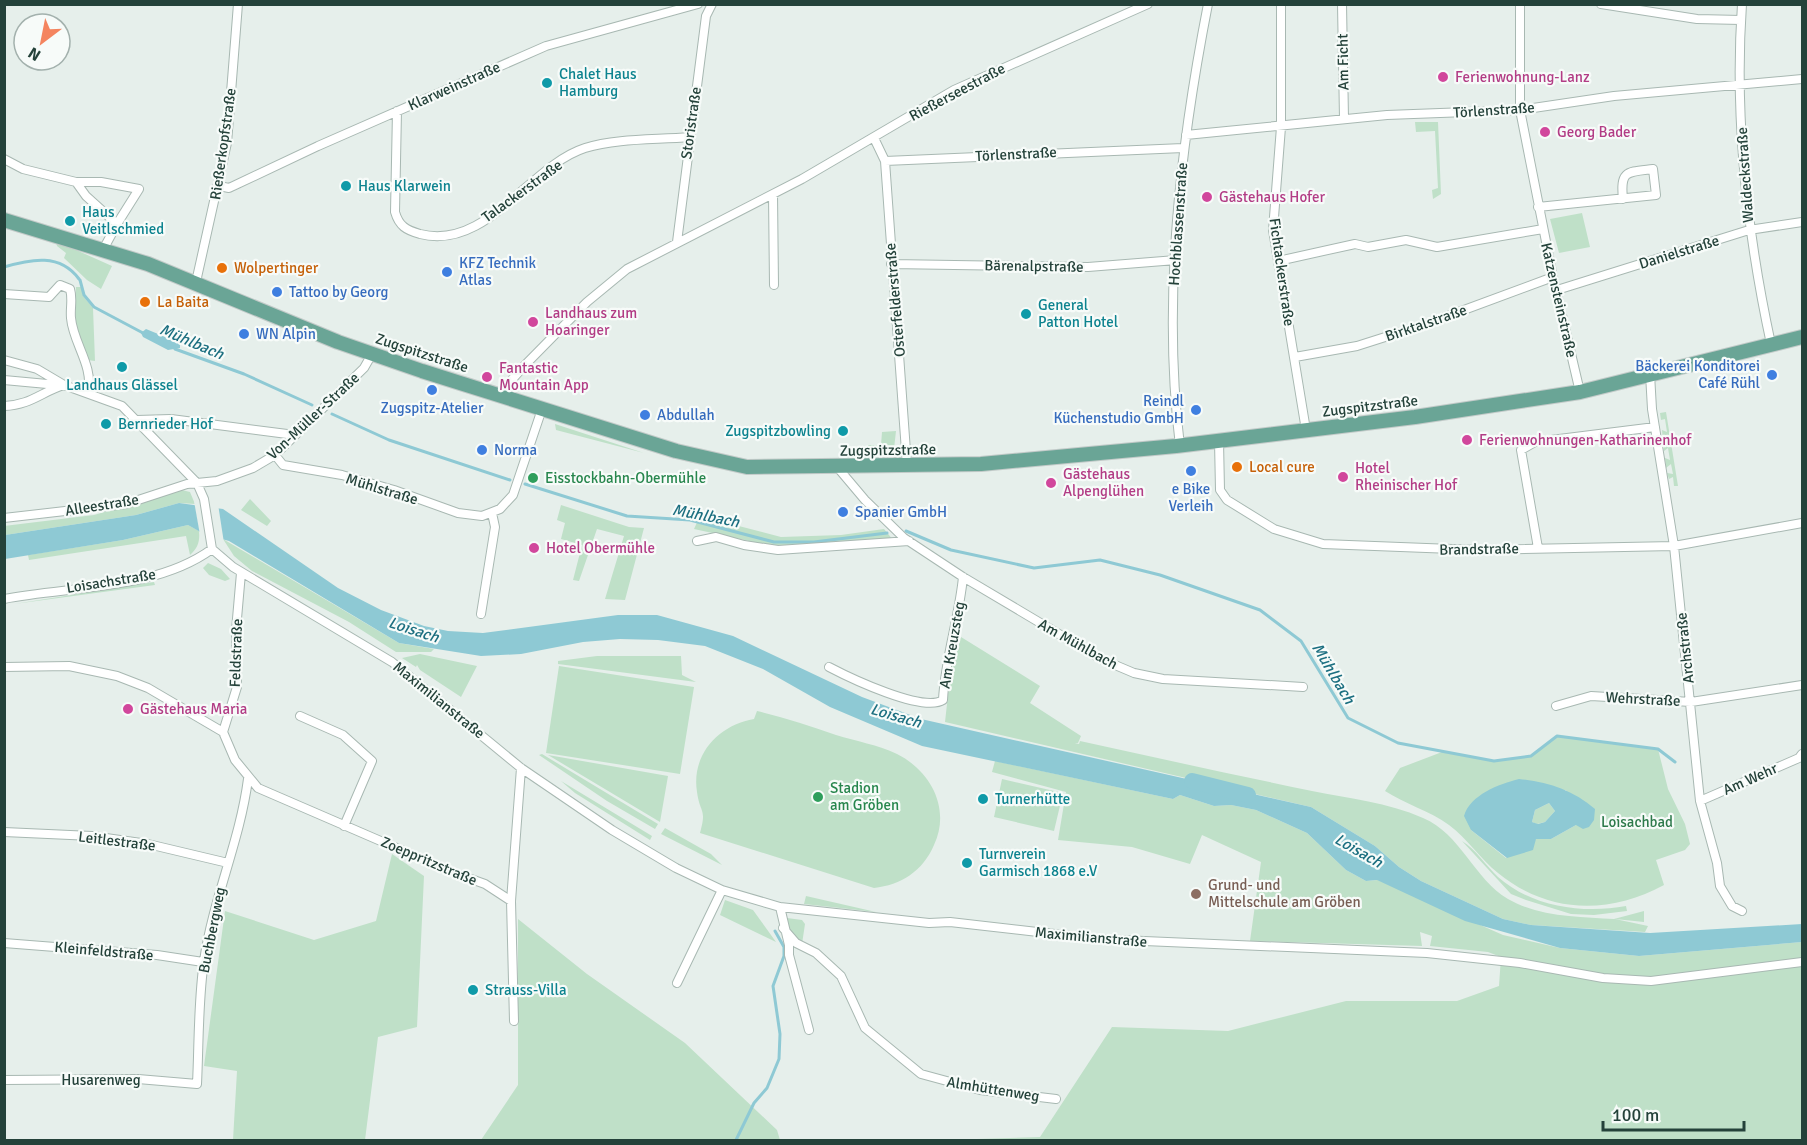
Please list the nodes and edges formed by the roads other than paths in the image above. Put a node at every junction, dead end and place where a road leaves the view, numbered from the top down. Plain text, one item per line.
1 (238, 4) edge
2 (698, 4) edge
3 (712, 4) edge
4 (1148, 4) edge
5 (1208, 4) edge
6 (1281, 4) edge
7 (1342, 4) edge
8 (1520, 4) edge
9 (1601, 4) edge
10 (1742, 4) edge
11 (1741, 20) junction
12 (1803, 79) edge
13 (1739, 85) junction
14 (1520, 110) junction
15 (397, 111) junction
16 (1344, 119) junction
17 (1281, 127) junction
18 (1186, 135) junction
19 (689, 137) junction
20 (874, 138) junction
21 (1183, 148) junction
22 (4, 159) edge
23 (885, 161) junction
24 (76, 182) junction
25 (219, 186) junction
26 (773, 194) junction
27 (1623, 199) junction
28 (1538, 207) junction
29 (4, 220) edge
30 (1803, 222) edge
31 (117, 224) junction
32 (1543, 229) junction
33 (1749, 230) junction
34 (677, 242) junction
35 (104, 248) junction
36 (1176, 260) junction
37 (1278, 261) junction
38 (891, 264) junction
39 (1553, 277) junction
40 (196, 282) junction
41 (774, 285) dead end
42 (1557, 290) junction
43 (4, 294) edge
44 (1803, 337) edge
45 (1771, 344) junction
46 (372, 354) junction
47 (5, 357) edge
48 (1295, 357) junction
49 (1650, 374) junction
50 (4, 380) edge
51 (64, 386) junction
52 (88, 392) junction
53 (1580, 392) junction
54 (503, 396) junction
55 (4, 406) edge
56 (542, 409) junction
57 (137, 420) junction
58 (1655, 427) junction
59 (1306, 430) junction
60 (295, 435) junction
61 (1219, 441) junction
62 (1180, 446) junction
63 (275, 455) junction
64 (907, 465) junction
65 (838, 468) junction
66 (197, 483) junction
67 (492, 513) junction
68 (4, 518) edge
69 (1803, 523) edge
70 (907, 540) junction
71 (697, 542) dead end
72 (1674, 546) junction
73 (1538, 548) junction
74 (212, 549) junction
75 (241, 573) junction
76 (963, 577) junction
77 (4, 598) edge
78 (481, 614) dead end
79 (4, 667) edge
80 (829, 667) dead end
81 (1803, 685) edge
82 (1303, 687) dead end
83 (1691, 702) junction
84 (1556, 706) dead end
85 (300, 716) dead end
86 (223, 732) junction
87 (1801, 759) edge
88 (521, 768) junction
89 (248, 778) junction
90 (1700, 801) junction
91 (344, 826) junction
92 (4, 832) edge
93 (228, 863) junction
94 (722, 890) junction
95 (511, 901) junction
96 (780, 907) junction
97 (1742, 911) dead end
98 (783, 928) junction
99 (4, 943) edge
100 (203, 962) junction
101 (1803, 962) edge
102 (677, 982) dead end
103 (513, 1021) dead end
104 (809, 1030) dead end
105 (4, 1080) edge
106 (197, 1084) joint
107 (1056, 1099) dead end

1 - 25 street, Rießerkopfstraße
2 - 15 street, Klarweinstraße
3 - 19 street, Storistraße
4 - 20 street, Rießerseestraße
5 - 18 street, Hochblassenstraße
6 - 17 street, Fichtackerstraße
7 - 16 street, Am Ficht
8 - 14 street, Katzensteinstraße
9 - 11 street
10 - 11 street, Waldeckstraße
11 - 13 street, Waldeckstraße
12 - 13 street, Törlenstraße
13 - 14 street, Törlenstraße
13 - 33 street, Waldeckstraße
14 - 16 street, Törlenstraße
14 - 28 street, Katzensteinstraße
15 - 19 street, Talackerstraße
15 - 25 street, Klarweinstraße
16 - 17 street, Törlenstraße
17 - 18 street, Törlenstraße
17 - 37 street, Fichtackerstraße
18 - 21 street, Hochblassenstraße
19 - 34 street, Storistraße
20 - 23 street, Osterfelderstraße
20 - 26 street, Rießerseestraße
21 - 23 street, Törlenstraße
21 - 36 street, Hochblassenstraße
22 - 24 street
23 - 38 street, Osterfelderstraße
24 - 31 street
24 - 31 street
25 - 40 street, Rießerkopfstraße
26 - 34 street, Rießerseestraße
26 - 41 street
27 - 27 street
27 - 28 street
28 - 32 street, Katzensteinstraße
29 - 35 main road, Zugspitzstraße
30 - 33 street, Danielstraße
31 - 35 street
32 - 37 street
32 - 39 street, Katzensteinstraße
33 - 42 street, Danielstraße
33 - 45 street, Waldeckstraße
34 - 54 street, Rießerseestraße
35 - 40 main road, Zugspitzstraße
36 - 38 street, Bärenalpstraße
36 - 62 street, Hochblassenstraße
37 - 48 street, Fichtackerstraße
38 - 64 street, Osterfelderstraße
39 - 42 street, Katzensteinstraße
39 - 48 street, Birktalstraße
40 - 46 main road, Zugspitzstraße
42 - 53 street, Katzensteinstraße
43 - 52 street
44 - 45 main road, Zugspitzstraße
45 - 49 main road, Zugspitzstraße
46 - 54 main road, Zugspitzstraße
46 - 60 street, Von-Müller-Straße
47 - 51 street
48 - 59 street, Fichtackerstraße
49 - 53 main road, Zugspitzstraße
49 - 58 street, Archstraße
50 - 51 street
51 - 52 street
51 - 55 street
52 - 57 street
53 - 59 main road, Zugspitzstraße
54 - 56 main road, Zugspitzstraße
56 - 65 main road, Zugspitzstraße
56 - 67 street
57 - 60 street
57 - 66 street
58 - 72 street, Archstraße
58 - 73 street
59 - 61 main road, Zugspitzstraße
60 - 63 street, Von-Müller-Straße
61 - 62 main road, Zugspitzstraße
61 - 73 street, Brandstraße
62 - 64 main road, Zugspitzstraße
63 - 66 street, Von-Müller-Straße
63 - 67 street, Mühlstraße
64 - 65 main road, Zugspitzstraße
65 - 70 street, Am Mühlbach
66 - 68 street, Alleestraße
66 - 74 street
67 - 78 street
69 - 72 street, Brandstraße
70 - 71 street
70 - 76 street, Am Mühlbach
72 - 73 street, Brandstraße
72 - 83 street, Archstraße
74 - 75 street, Maximilianstraße
74 - 77 street, Loisachstraße
75 - 86 street, Feldstraße
75 - 88 street, Maximilianstraße
76 - 80 street, Am Kreuzsteg
76 - 82 street, Am Mühlbach
79 - 86 street
81 - 83 street, Wehrstraße
83 - 84 street, Wehrstraße
83 - 90 street, Archstraße
85 - 91 street
86 - 89 street, Zoeppritzstraße
87 - 90 street, Am Wehr
88 - 94 street, Maximilianstraße
88 - 95 street
89 - 91 street, Zoeppritzstraße
89 - 93 street, Buchbergweg
90 - 97 street, Archstraße
91 - 95 street, Zoeppritzstraße
92 - 93 street, Leitlestraße
93 - 100 street, Buchbergweg
94 - 96 street, Maximilianstraße
94 - 102 street
95 - 103 street
96 - 98 street
96 - 101 street, Maximilianstraße
98 - 104 street
98 - 107 street, Almhüttenweg
99 - 100 street, Kleinfeldstraße
100 - 106 street, Buchbergweg
105 - 106 street, Husarenweg

